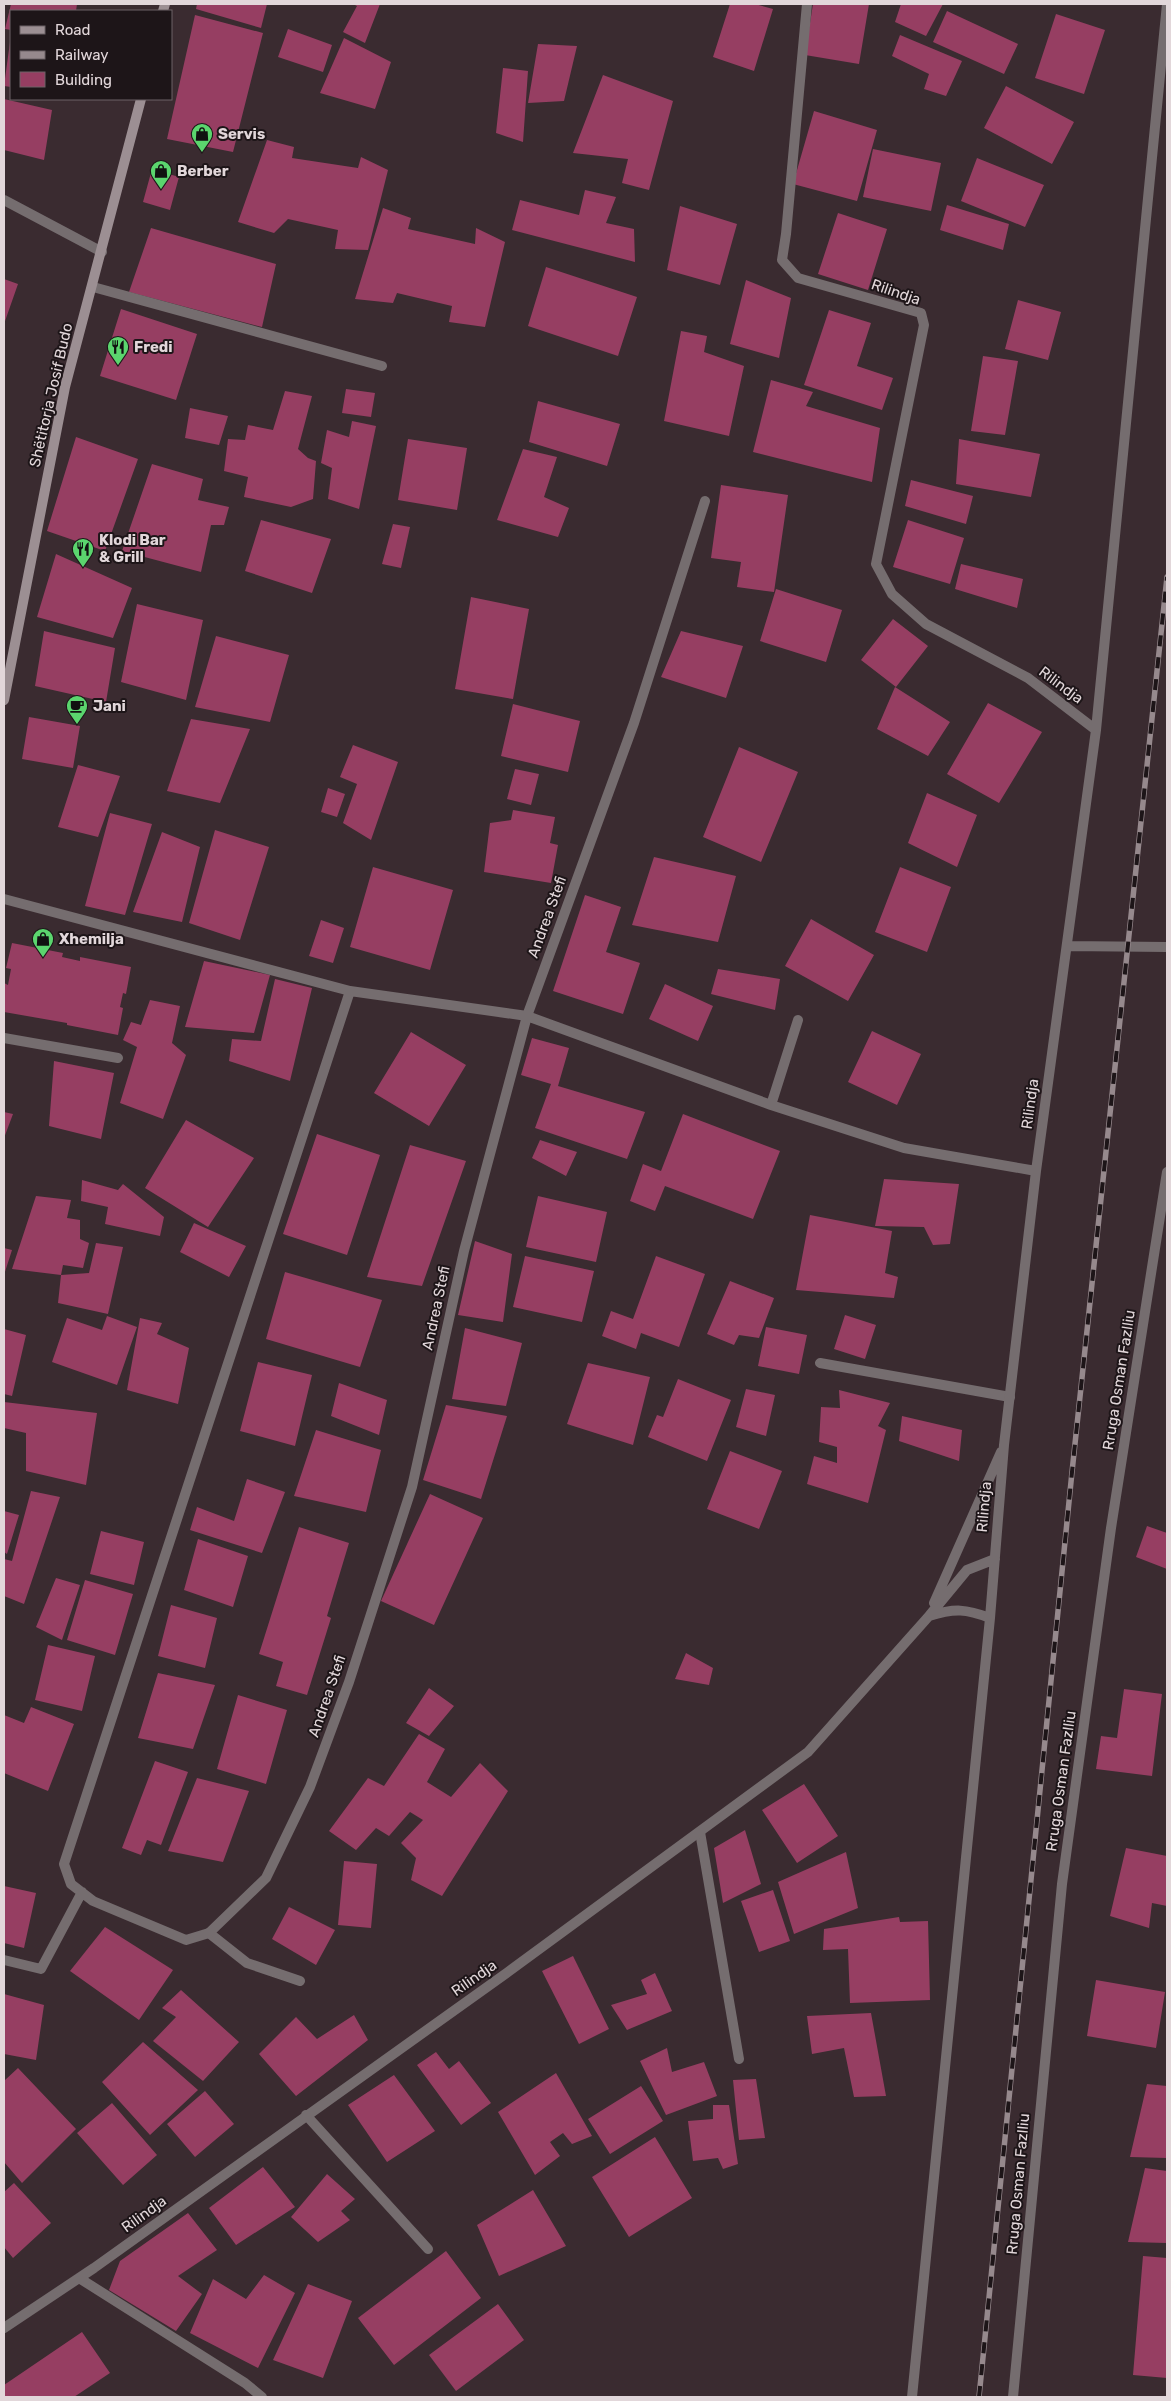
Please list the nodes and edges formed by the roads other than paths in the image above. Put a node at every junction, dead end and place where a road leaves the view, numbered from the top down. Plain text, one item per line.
1 (807, 4) edge
2 (1167, 4) edge
3 (141, 100) edge
4 (4, 200) edge
5 (102, 252) junction
6 (92, 287) junction
7 (382, 366) dead end
8 (705, 501) dead end
9 (4, 700) edge
10 (1096, 730) junction
11 (4, 899) edge
12 (1066, 946) junction
13 (1167, 947) edge
14 (350, 990) junction
15 (527, 1016) junction
16 (798, 1020) dead end
17 (4, 1038) edge
18 (118, 1058) dead end
19 (771, 1105) junction
20 (1036, 1171) junction
21 (1167, 1172) edge
22 (820, 1362) dead end
23 (1010, 1396) junction
24 (1004, 1445) junction
25 (995, 1559) junction
26 (929, 1616) junction
27 (990, 1618) junction
28 (700, 1832) junction
29 (82, 1892) junction
30 (210, 1933) junction
31 (4, 1960) edge
32 (300, 1981) dead end
33 (739, 2059) dead end
34 (306, 2115) junction
35 (428, 2248) dead end
36 (79, 2278) junction
37 (4, 2328) edge
38 (262, 2397) edge
39 (912, 2397) edge
40 (1013, 2397) edge

1 - 10 street, Rilindja
2 - 10 street
3 - 5 main road, Shëtitorja Josif Budo
4 - 5 street
5 - 6 main road, Shëtitorja Josif Budo
6 - 7 street
6 - 9 main road, Shëtitorja Josif Budo
8 - 15 street, Andrea Stefi
10 - 12 street, Rilindja
11 - 14 street
12 - 13 street
12 - 20 street, Rilindja
14 - 15 street
14 - 29 street, Andrea Stefi
15 - 19 street
15 - 30 street, Andrea Stefi
16 - 19 street
17 - 18 street
19 - 20 street
20 - 23 street, Rilindja
21 - 40 street, Rruga Osman Fazlliu
22 - 23 street
23 - 24 street, Rilindja
24 - 25 street, Rilindja
24 - 26 street
25 - 26 street, Rilindja
25 - 27 street, Rilindja
26 - 27 street
26 - 28 street, Rilindja
27 - 39 street, Rilindja
28 - 33 street
28 - 34 street, Rilindja
29 - 30 street, Andrea Stefi
29 - 31 street
30 - 32 street
34 - 35 street
34 - 36 street, Rilindja
36 - 37 street, Rilindja
36 - 38 street

